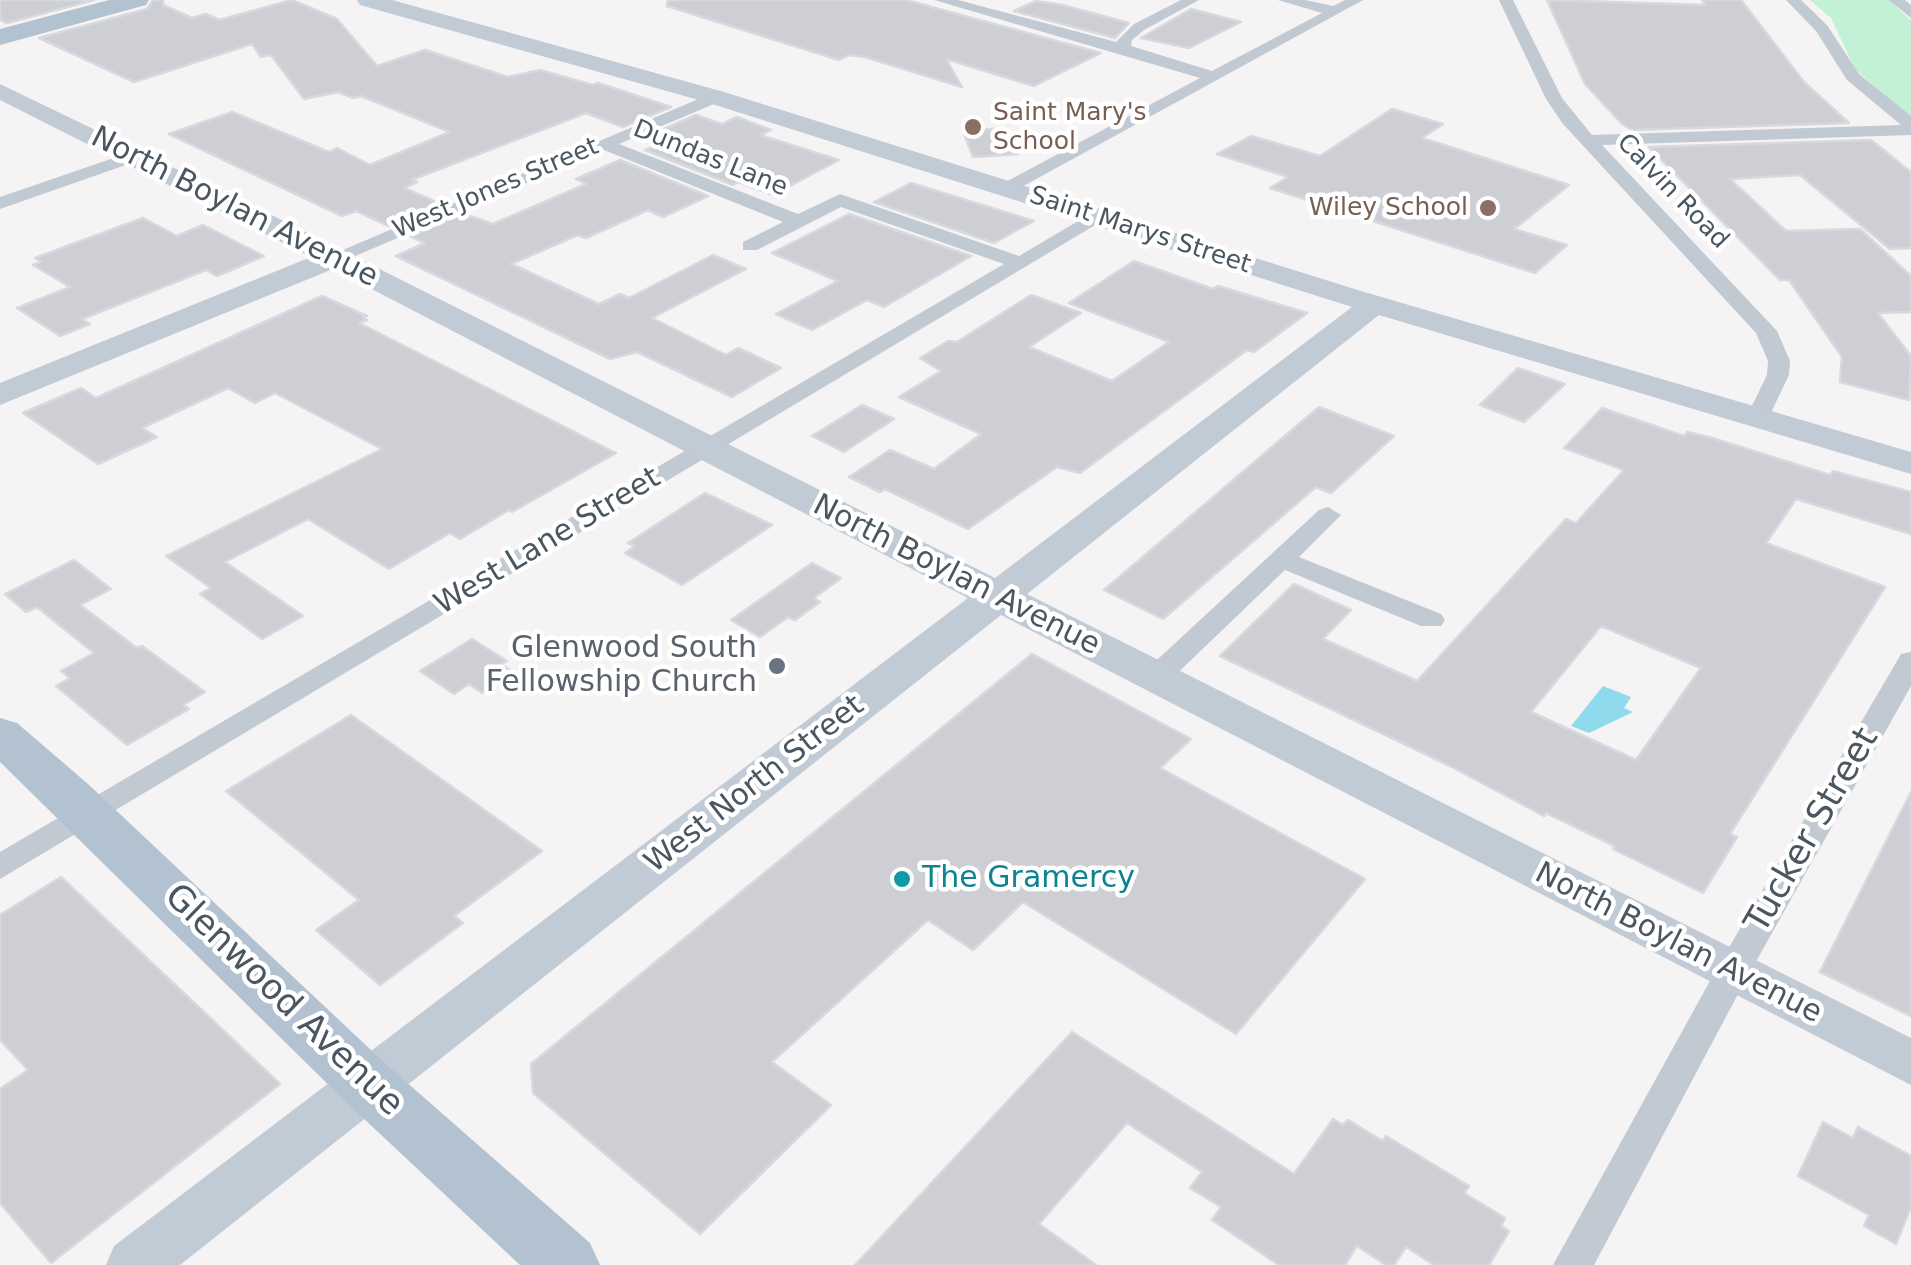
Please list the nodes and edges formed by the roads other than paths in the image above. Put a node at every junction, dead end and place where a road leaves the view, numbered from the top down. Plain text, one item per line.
1 (137, 0) edge
2 (368, 0) edge
3 (941, 0) edge
4 (1192, 0) edge
5 (1285, 0) edge
6 (1356, 0) edge
7 (1506, 0) edge
8 (1793, 0) edge
9 (1896, 0) edge
10 (1335, 11) junction
11 (1911, 13) edge
12 (0, 38) edge
13 (1122, 50) junction
14 (1214, 76) junction
15 (0, 91) edge
16 (715, 97) junction
17 (1911, 127) edge
18 (1587, 140) junction
19 (604, 144) junction
20 (134, 156) junction
21 (1007, 189) junction
22 (0, 202) edge
23 (1097, 218) junction
24 (798, 221) junction
25 (750, 246) dead end
26 (334, 258) junction
27 (1020, 263) junction
28 (1374, 304) junction
29 (0, 395) edge
30 (1758, 418) junction
31 (707, 448) junction
32 (1911, 464) edge
33 (1328, 515) dead end
34 (1281, 559) junction
35 (998, 596) junction
36 (1431, 620) dead end
37 (1911, 660) edge
38 (1155, 678) junction
39 (0, 735) edge
40 (88, 815) junction
41 (0, 867) edge
42 (1733, 971) junction
43 (1911, 1063) edge
44 (367, 1084) junction
45 (134, 1265) edge
46 (567, 1265) edge
47 (1573, 1265) edge

1 - 12 main road
2 - 16 street, Saint Marys Street
3 - 13 street
4 - 13 street
5 - 10 street
6 - 10 street
7 - 18 street, Calvin Road
8 - 17 street
9 - 11 street
10 - 14 street
13 - 14 street
14 - 21 street
15 - 20 street, North Boylan Avenue
16 - 19 street, West Jones Street
16 - 21 street, Saint Marys Street
17 - 18 street
18 - 30 street, Calvin Road
19 - 24 street, Dundas Lane
19 - 26 street, West Jones Street
20 - 22 street
20 - 26 street, North Boylan Avenue
21 - 23 street, Saint Marys Street
23 - 27 street, West Lane Street
23 - 28 street, Saint Marys Street
24 - 25 street, Dundas Lane
24 - 27 street, Dundas Lane
26 - 29 street, West Jones Street
26 - 31 street, North Boylan Avenue
27 - 31 street, West Lane Street
28 - 30 street, Saint Marys Street
28 - 35 street, West North Street
30 - 32 street, Saint Marys Street
31 - 35 street, North Boylan Avenue
31 - 40 street, West Lane Street
33 - 34 street
34 - 36 street
34 - 38 street
35 - 38 street, North Boylan Avenue
35 - 44 street, West North Street
37 - 42 street, Tucker Street
38 - 42 street, North Boylan Avenue
39 - 40 main road, Glenwood Avenue
40 - 41 street, West Lane Street
40 - 44 main road, Glenwood Avenue
42 - 43 street, North Boylan Avenue
42 - 47 street, Tucker Street
44 - 45 street, West North Street
44 - 46 main road, Glenwood Avenue

